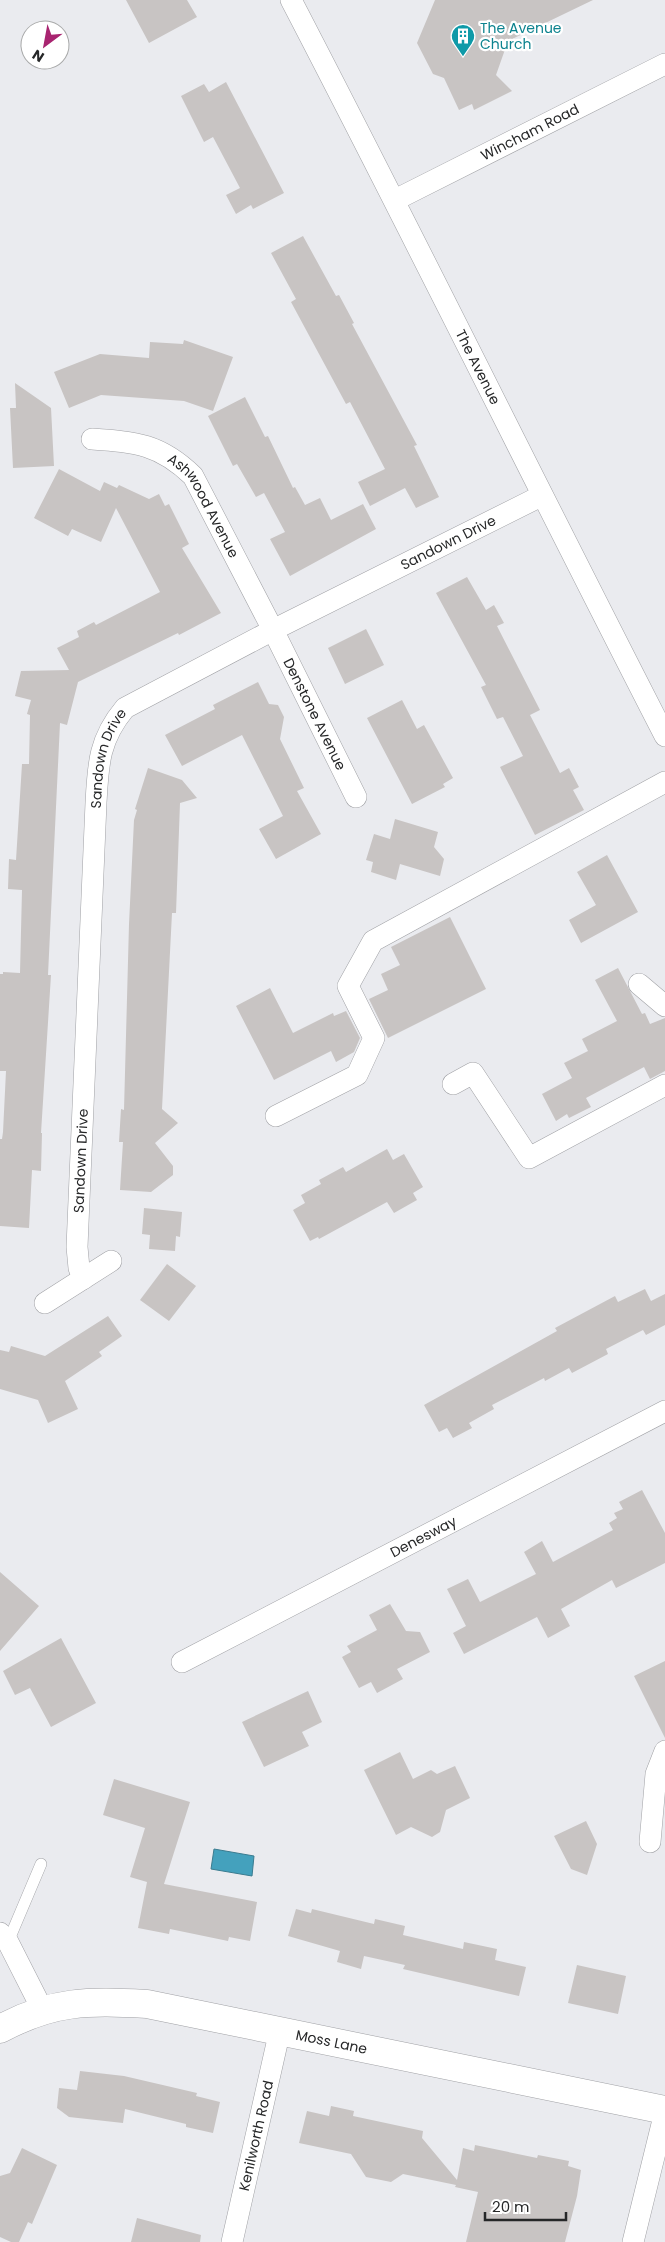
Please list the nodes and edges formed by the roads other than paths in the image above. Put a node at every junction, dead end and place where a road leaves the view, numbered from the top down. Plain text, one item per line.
1 (291, 0) edge
2 (665, 64) edge
3 (394, 200) junction
4 (92, 439) dead end
5 (541, 496) junction
6 (273, 630) junction
7 (665, 736) edge
8 (665, 782) edge
9 (356, 797) dead end
10 (639, 984) dead end
11 (665, 1006) edge
12 (453, 1084) dead end
13 (665, 1085) edge
14 (276, 1116) dead end
15 (111, 1261) dead end
16 (83, 1279) junction
17 (45, 1303) dead end
18 (665, 1411) edge
19 (182, 1662) dead end
20 (665, 1751) edge
21 (650, 1842) dead end
22 (40, 1864) dead end
23 (4, 1938) edge
24 (42, 2009) junction
25 (0, 2028) edge
26 (280, 2030) junction
27 (665, 2111) edge
28 (232, 2242) edge
29 (633, 2242) edge

1 - 3 street, The Avenue
2 - 3 street, Wincham Road
3 - 5 street, The Avenue
4 - 6 street, Ashwood Avenue
5 - 6 street, Sandown Drive
5 - 7 street, The Avenue
6 - 9 street, Denstone Avenue
6 - 16 street, Sandown Drive
8 - 14 street
10 - 11 street
12 - 13 street
15 - 16 street
16 - 17 street
18 - 19 street, Denesway
20 - 21 street
22 - 23 lane
23 - 24 street
24 - 25 street, Moss Lane
24 - 26 street, Moss Lane
26 - 27 street, Moss Lane
26 - 28 street, Kenilworth Road
27 - 29 street

